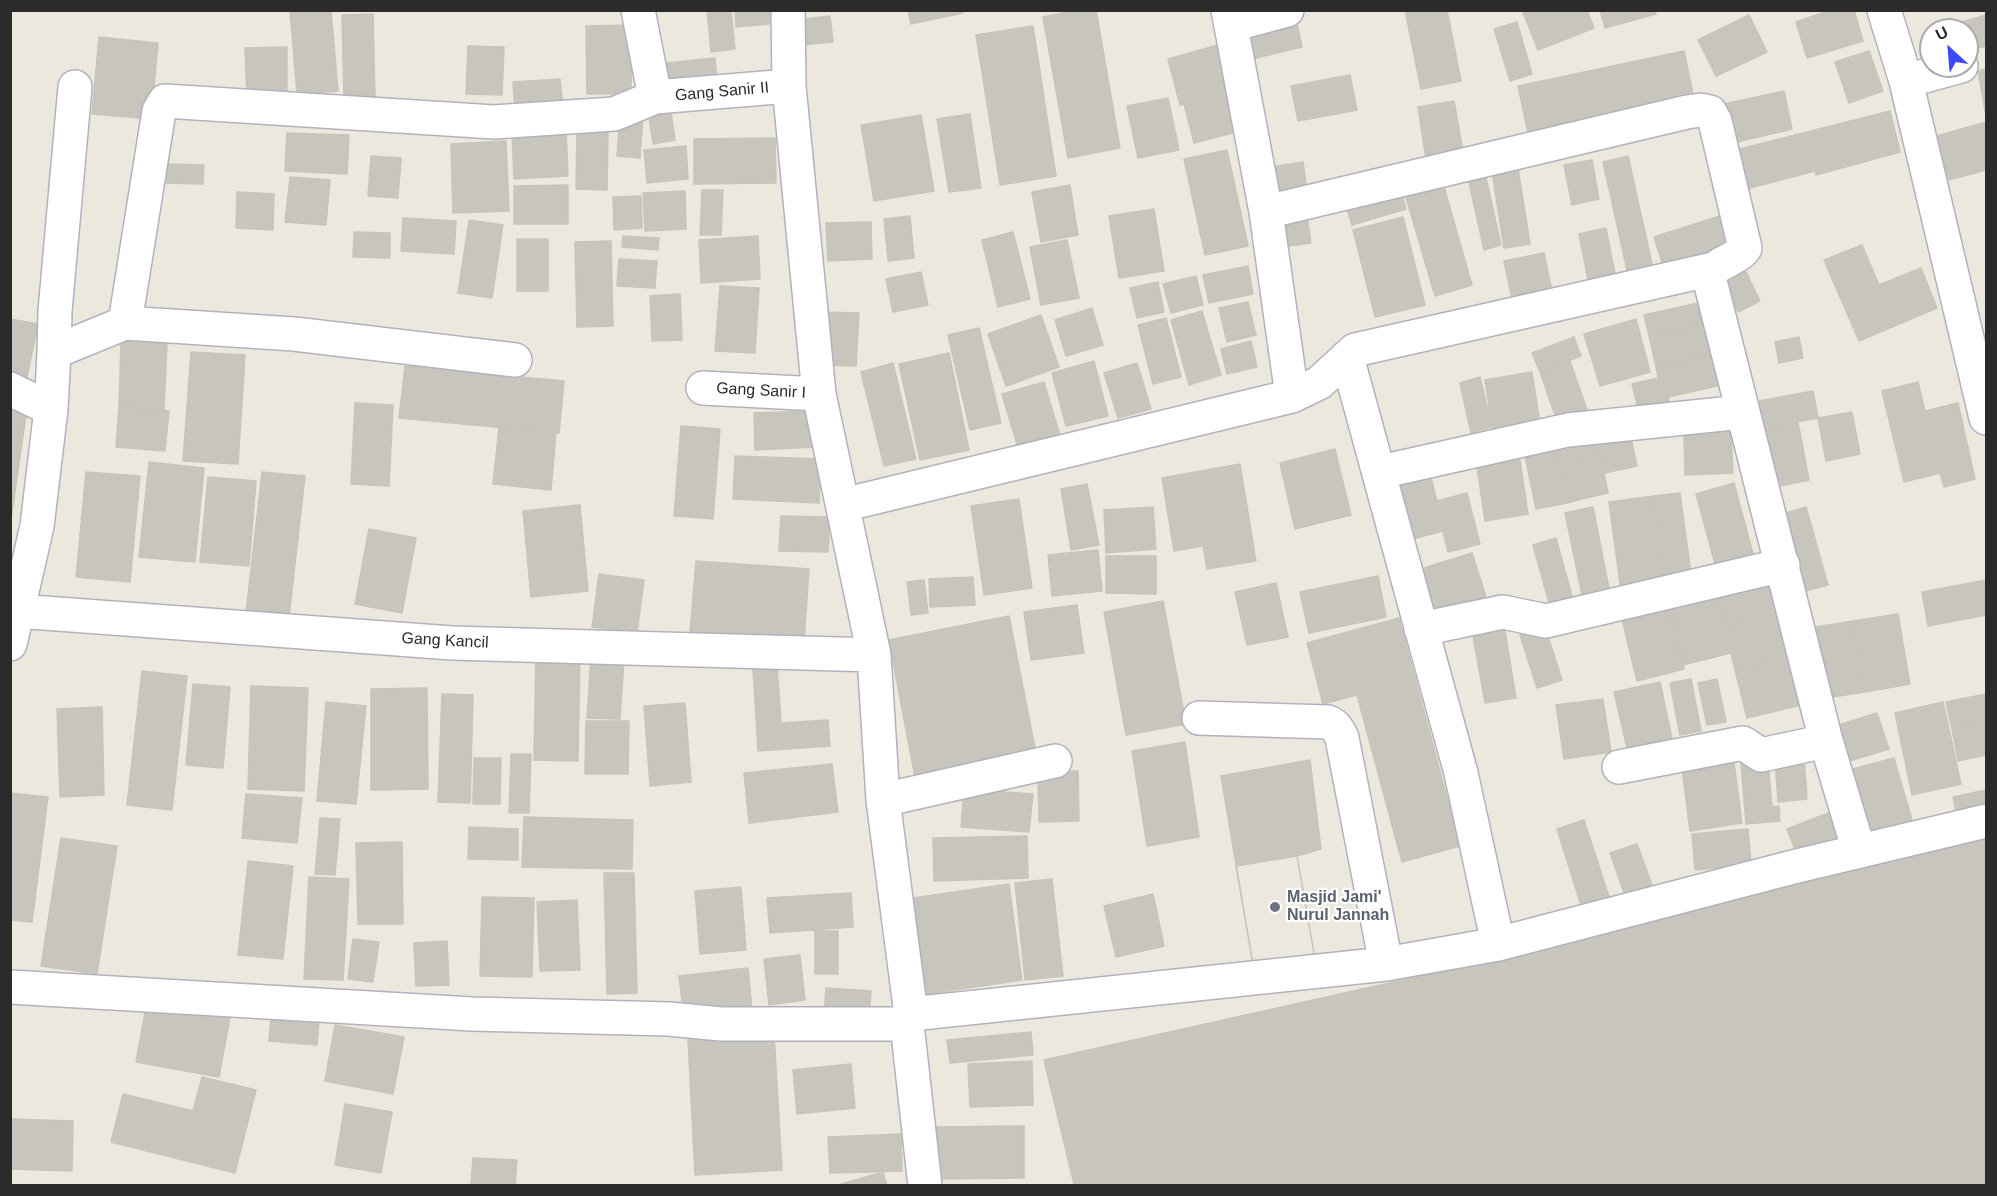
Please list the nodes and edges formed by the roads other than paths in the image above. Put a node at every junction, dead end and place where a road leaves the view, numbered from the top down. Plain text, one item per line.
1 (638, 10) edge
2 (788, 10) edge
3 (1287, 10) edge
4 (1884, 10) edge
5 (1229, 18) edge
6 (1919, 77) edge
7 (1906, 81) junction
8 (789, 86) junction
9 (75, 87) dead end
10 (655, 98) junction
11 (1266, 212) junction
12 (1713, 269) junction
13 (125, 322) junction
14 (54, 352) junction
15 (1347, 357) junction
16 (516, 360) dead end
17 (703, 388) dead end
18 (10, 390) edge
19 (819, 394) junction
20 (1292, 396) junction
21 (51, 409) junction
22 (1742, 412) junction
23 (1986, 418) edge
24 (1380, 472) junction
25 (843, 505) junction
26 (1782, 565) junction
27 (17, 611) junction
28 (1421, 629) junction
29 (10, 644) edge
30 (874, 655) junction
31 (1198, 718) dead end
32 (1826, 741) junction
33 (1055, 761) dead end
34 (1619, 767) dead end
35 (883, 800) junction
36 (1986, 820) edge
37 (1859, 851) junction
38 (1498, 944) junction
39 (1386, 964) junction
40 (10, 987) edge
41 (909, 1019) junction
42 (925, 1185) edge

1 - 10 street
2 - 8 street
3 - 5 street
4 - 7 street
5 - 11 street
6 - 7 street
7 - 23 street
8 - 10 street, Gang Sanir II
8 - 19 street
9 - 14 street
10 - 13 street, Gang Sanir II
11 - 12 street
11 - 20 street
12 - 15 street
12 - 22 street
13 - 14 street
13 - 16 street
14 - 21 street
15 - 20 street
15 - 24 street
17 - 19 street, Gang Sanir I
18 - 21 street
19 - 25 street
20 - 25 street
21 - 27 street
22 - 24 street
22 - 26 street
24 - 28 street
25 - 30 street
26 - 28 street
26 - 32 street
27 - 29 street
27 - 30 street, Gang Kancil
28 - 38 street
30 - 35 street
31 - 39 street
32 - 34 street
32 - 37 street
33 - 35 street
35 - 41 street
36 - 37 street
37 - 38 street
38 - 39 street
39 - 41 street
40 - 41 street
41 - 42 street

